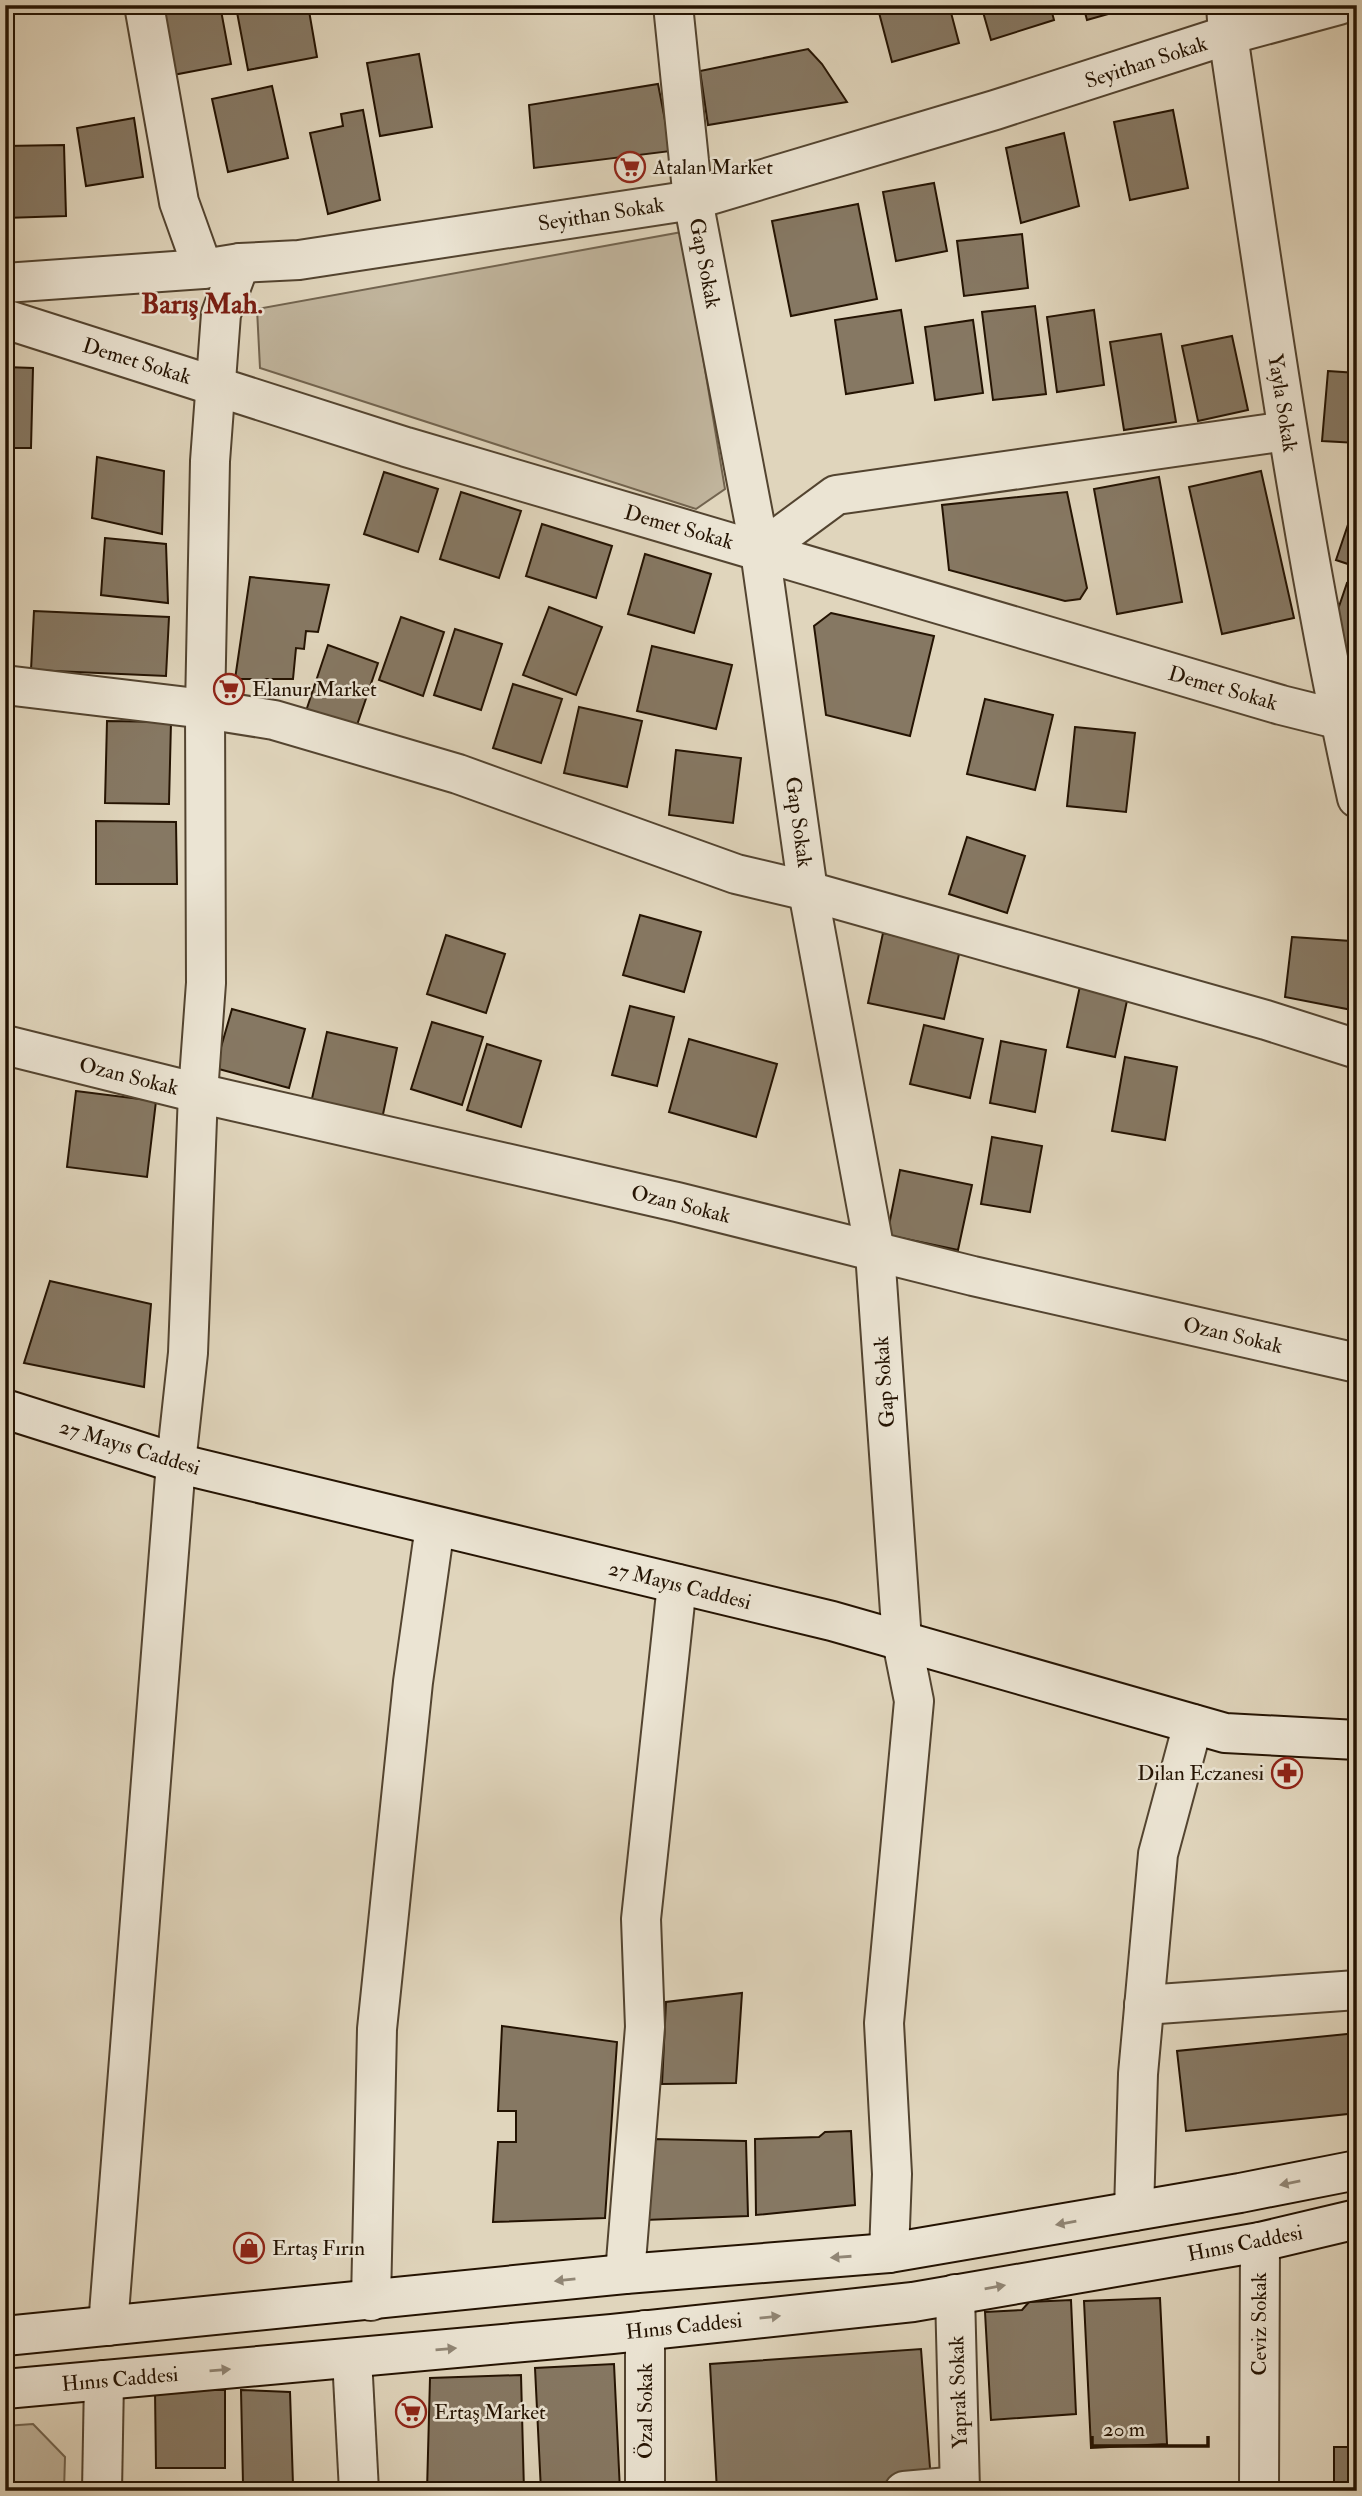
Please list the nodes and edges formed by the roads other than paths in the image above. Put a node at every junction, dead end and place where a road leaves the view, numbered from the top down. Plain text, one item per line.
1 (144, 5) edge
2 (673, 5) edge
3 (1339, 5) edge
4 (1227, 20) edge
5 (694, 200) junction
6 (222, 266) junction
7 (5, 283) edge
8 (5, 319) edge
9 (214, 385) junction
10 (1287, 431) junction
11 (760, 551) junction
12 (5, 685) edge
13 (205, 709) junction
14 (1348, 721) edge
15 (1357, 797) edge
16 (808, 891) junction
17 (5, 1045) edge
18 (1357, 1049) edge
19 (198, 1093) junction
20 (875, 1252) junction
21 (1357, 1363) edge
22 (5, 1409) edge
23 (176, 1463) junction
24 (435, 1526) junction
25 (677, 1584) junction
26 (902, 1641) junction
27 (1193, 1724) junction
28 (1357, 1740) edge
29 (1357, 1990) edge
30 (1144, 2005) junction
31 (1357, 2170) edge
32 (1134, 2211) junction
33 (1357, 2218) edge
34 (1260, 2242) junction
35 (889, 2253) junction
36 (625, 2274) junction
37 (955, 2294) junction
38 (371, 2301) junction
39 (108, 2326) junction
40 (645, 2330) junction
41 (5, 2336) edge
42 (352, 2358) junction
43 (104, 2380) junction
44 (5, 2389) edge
45 (960, 2489) edge
46 (102, 2491) edge
47 (359, 2491) edge
48 (645, 2491) edge
49 (904, 2491) edge
50 (1259, 2491) edge

1 - 6 street
2 - 5 street, Gap Sokak
3 - 4 street, Seyithan Sokak
4 - 5 street, Seyithan Sokak
4 - 10 street, Yayla Sokak
5 - 6 street, Seyithan Sokak
5 - 11 street, Gap Sokak
6 - 7 street, Seyithan Sokak
6 - 9 street
8 - 9 street, Demet Sokak
9 - 11 street, Demet Sokak
9 - 13 street
10 - 11 street
10 - 14 street, Yayla Sokak
11 - 14 street, Demet Sokak
11 - 16 street, Gap Sokak
12 - 13 street
13 - 16 street
13 - 19 street
14 - 15 street, Yayla Sokak
16 - 18 street
16 - 20 street, Gap Sokak
17 - 19 street, Ozan Sokak
19 - 20 street, Ozan Sokak
19 - 23 street
20 - 21 street, Ozan Sokak
20 - 26 street, Gap Sokak
22 - 23 street, 27 Mayıs Caddesi
23 - 24 street, 27 Mayıs Caddesi
23 - 39 street
24 - 25 street, 27 Mayıs Caddesi
24 - 38 street
25 - 26 street, 27 Mayıs Caddesi
25 - 36 street
26 - 27 street, 27 Mayıs Caddesi
26 - 35 street, Gap Sokak
27 - 28 street, 27 Mayıs Caddesi
27 - 30 street
29 - 30 street
30 - 32 street
31 -> 32 street
32 -> 35 street
33 - 34 street, Hınıs Caddesi
37 -> 34 street, Hınıs Caddesi
34 - 50 street, Ceviz Sokak
35 -> 36 street
36 -> 38 street
40 -> 37 street, Hınıs Caddesi
37 - 45 street, Yaprak Sokak
38 - 39 street
39 - 41 street
42 -> 40 street, Hınıs Caddesi
40 - 48 street, Özal Sokak
43 -> 42 street, Hınıs Caddesi
42 - 47 street
43 - 44 street, Hınıs Caddesi
43 - 46 street
45 - 49 street

